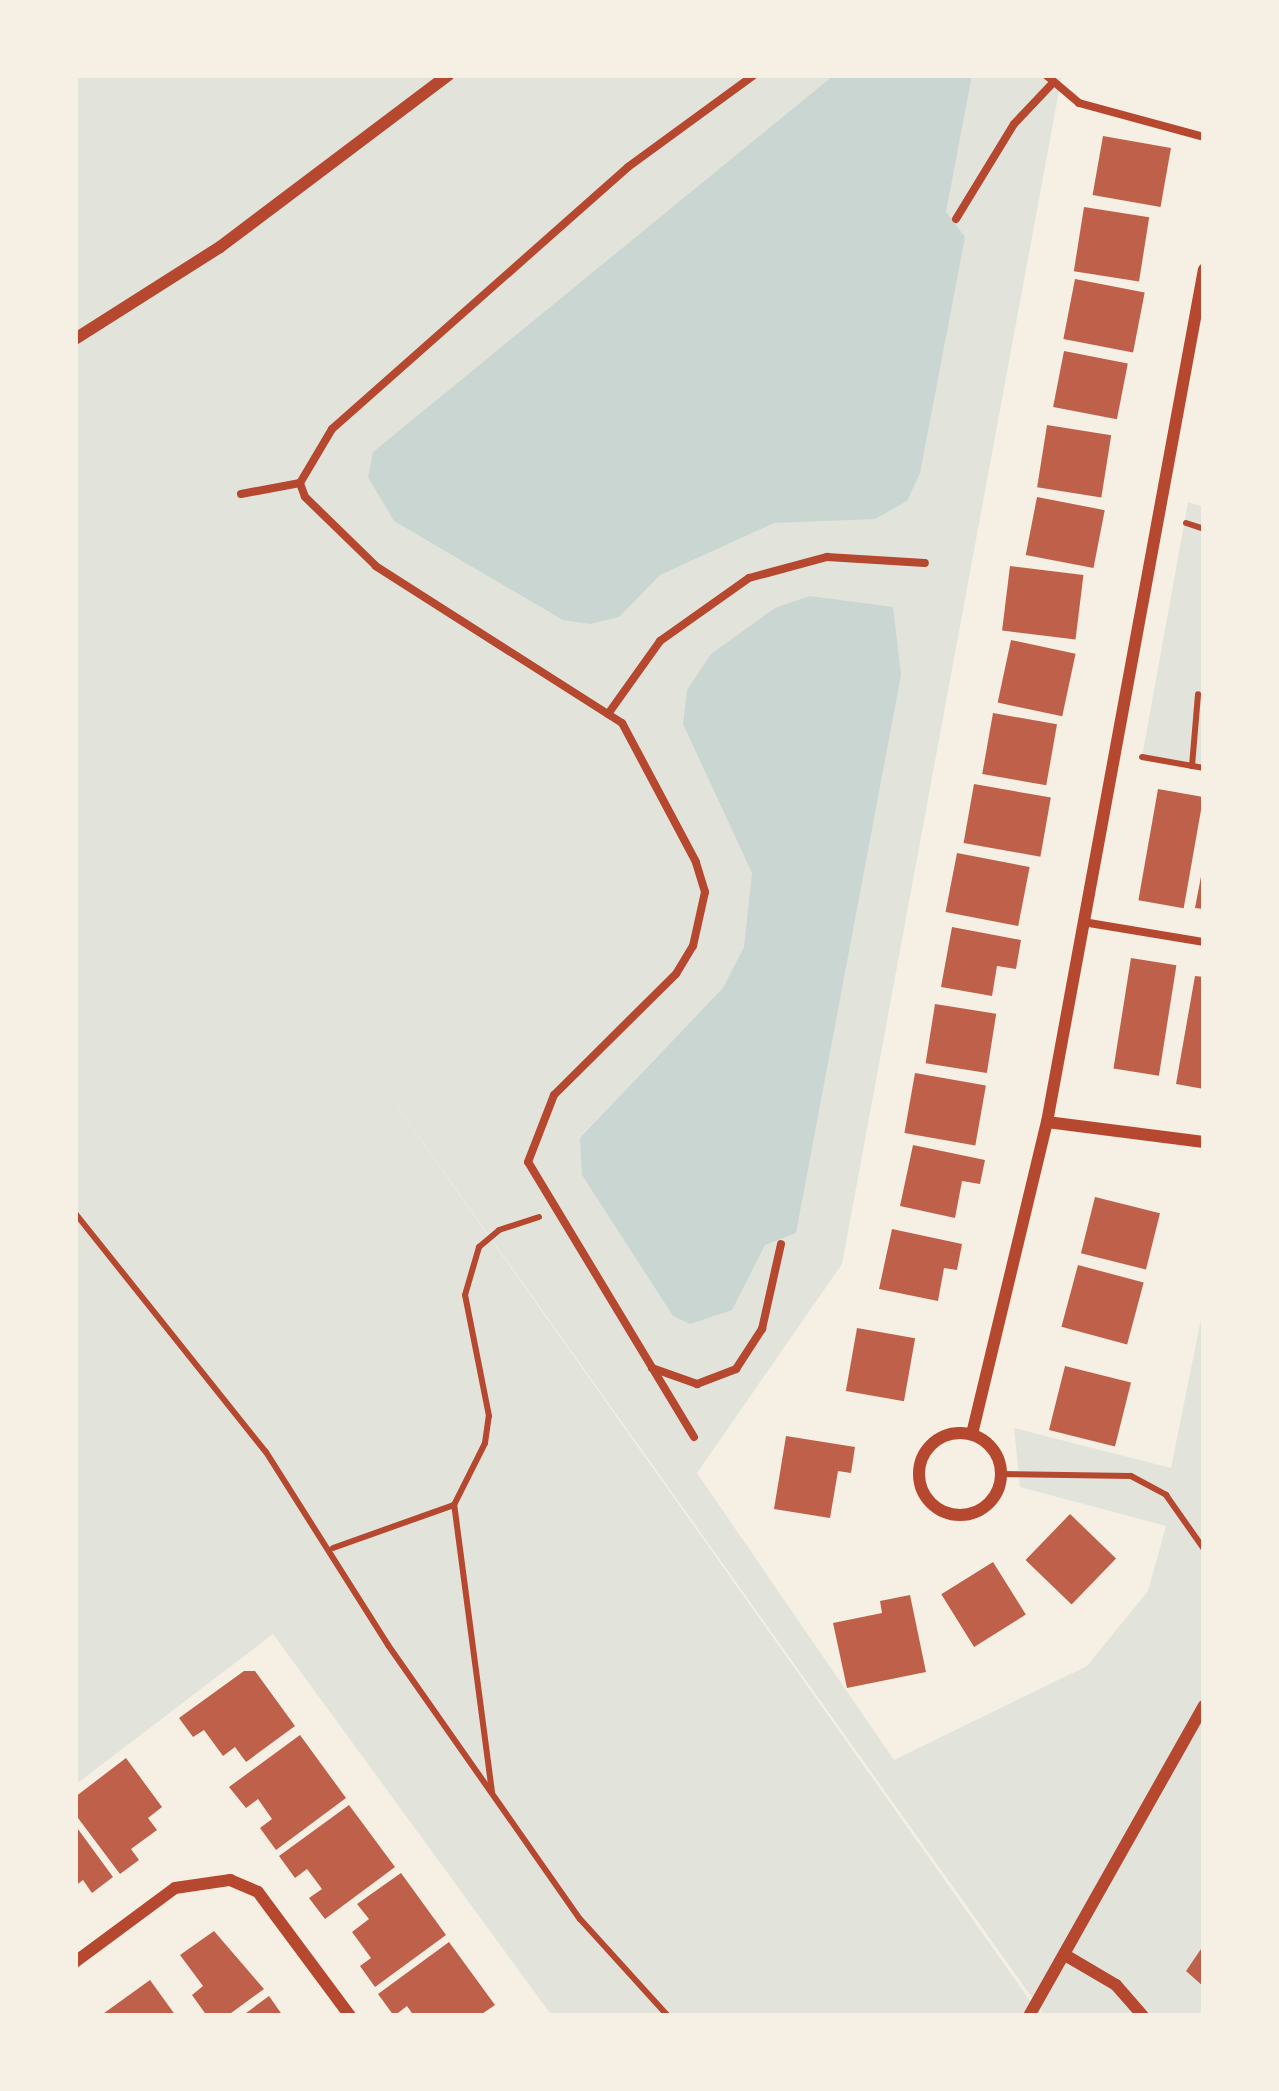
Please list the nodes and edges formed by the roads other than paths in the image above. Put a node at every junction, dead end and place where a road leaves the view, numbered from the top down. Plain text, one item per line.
1 (448, 75) edge
2 (754, 75) edge
3 (1048, 80) edge
4 (1204, 137) edge
5 (956, 218) dead end
6 (1204, 269) edge
7 (75, 339) edge
8 (1197, 349) edge
9 (300, 483) junction
10 (241, 494) dead end
11 (925, 563) dead end
12 (608, 714) junction
13 (1082, 921) junction
14 (1204, 942) edge
15 (1047, 1123) junction
16 (1204, 1142) edge
17 (781, 1244) dead end
18 (651, 1368) junction
19 (972, 1434) junction
20 (694, 1437) dead end
21 (1204, 1706) edge
22 (1065, 1954) junction
23 (75, 1962) edge
24 (350, 2016) edge
25 (1029, 2016) edge
26 (1143, 2016) edge

1 - 7 street
2 - 9 lane
3 - 4 lane
3 - 5 lane
6 - 8 street
8 - 13 street
9 - 10 lane
9 - 12 lane
11 - 12 lane
12 - 18 lane
13 - 14 lane
13 - 15 street
15 - 16 street
15 - 19 street
17 - 18 lane
18 - 20 lane
19 - 19 street
21 - 22 street
22 - 25 street
22 - 26 street
23 - 24 street

